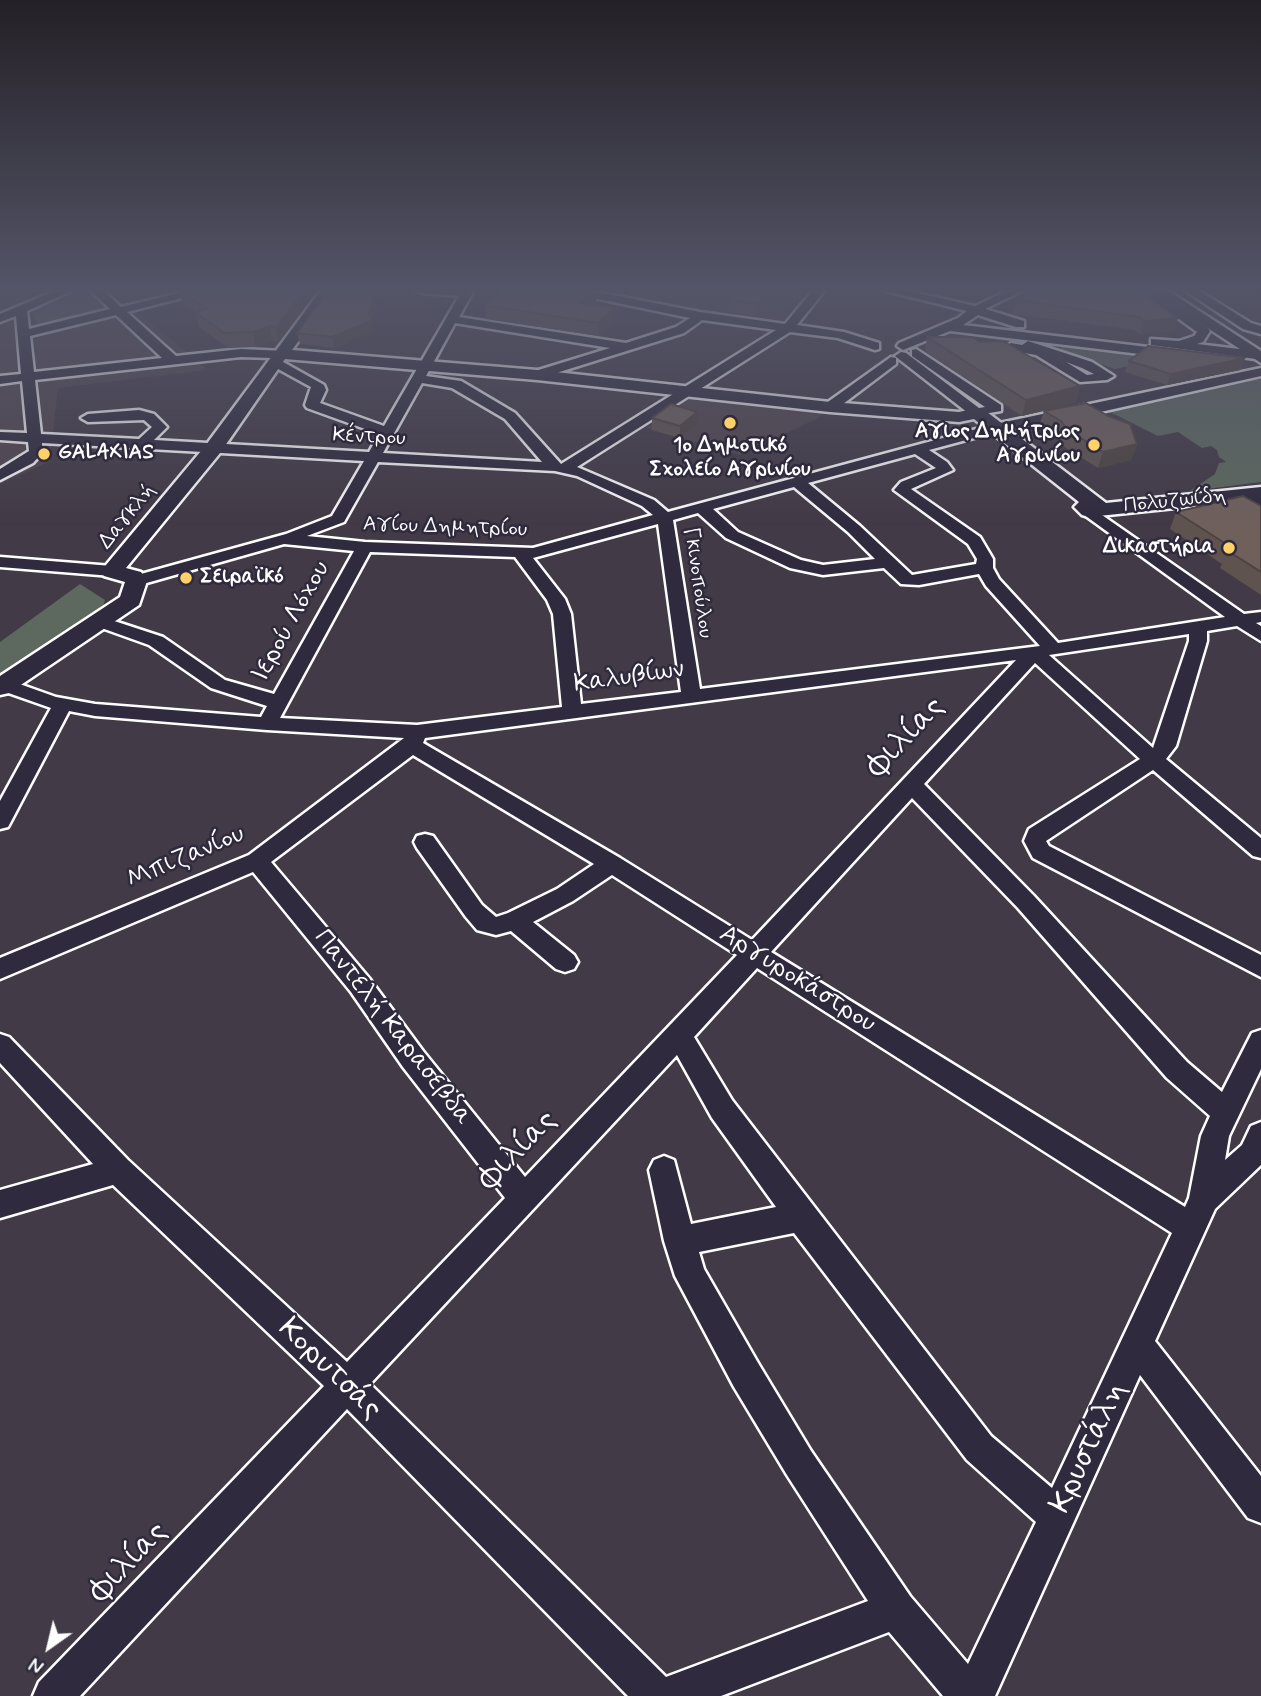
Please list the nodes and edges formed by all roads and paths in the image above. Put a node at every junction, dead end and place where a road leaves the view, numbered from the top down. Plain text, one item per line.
1 (29, 369) edge
2 (95, 369) edge
3 (269, 369) edge
4 (294, 369) edge
5 (392, 369) edge
6 (424, 369) edge
7 (556, 369) edge
8 (722, 369) edge
9 (873, 369) edge
10 (911, 369) edge
11 (940, 369) edge
12 (1042, 369) edge
13 (1068, 369) edge
14 (1090, 369) edge
15 (1234, 369) edge
16 (422, 372) junction
17 (1261, 372) edge
18 (537, 375) junction
19 (30, 376) junction
20 (1244, 376) junction
21 (0, 380) edge
22 (685, 392) junction
23 (830, 407) junction
24 (1105, 407) junction
25 (88, 418) dead end
26 (978, 422) junction
27 (387, 432) junction
28 (0, 436) edge
29 (36, 438) junction
30 (59, 439) joint
31 (142, 444) junction
32 (213, 449) junction
33 (916, 449) junction
34 (371, 459) junction
35 (560, 468) junction
36 (0, 475) edge
37 (797, 482) junction
38 (1256, 497) edge
39 (701, 507) junction
40 (1095, 510) junction
41 (665, 517) junction
42 (283, 540) junction
43 (365, 547) junction
44 (522, 554) junction
45 (0, 562) edge
46 (888, 562) junction
47 (984, 568) junction
48 (112, 571) junction
49 (136, 581) junction
50 (1253, 619) edge
51 (102, 622) junction
52 (1198, 627) junction
53 (1261, 635) edge
54 (1044, 650) junction
55 (1, 684) edge
56 (691, 696) junction
57 (278, 702) junction
58 (63, 705) junction
59 (572, 712) junction
60 (267, 724) junction
61 (414, 738) junction
62 (1154, 760) junction
63 (911, 783) junction
64 (0, 821) edge
65 (425, 842) dead end
66 (1261, 850) edge
67 (257, 861) junction
68 (612, 864) junction
69 (515, 921) junction
70 (755, 954) junction
71 (565, 962) dead end
72 (1261, 967) edge
73 (0, 970) edge
74 (679, 1035) junction
75 (1261, 1041) edge
76 (0, 1045) edge
77 (1226, 1113) junction
78 (1258, 1149) edge
79 (118, 1170) junction
80 (664, 1170) dead end
81 (524, 1198) junction
82 (0, 1204) edge
83 (1198, 1213) junction
84 (801, 1217) junction
85 (679, 1241) junction
86 (1138, 1346) junction
87 (347, 1385) junction
88 (1261, 1504) edge
89 (1058, 1517) junction
90 (896, 1609) junction
91 (52, 1696) edge
92 (656, 1696) edge
93 (669, 1696) edge
94 (969, 1696) edge
95 (974, 1696) edge

1 - 19 street
2 - 19 street
3 - 32 main road, Δαγκλή
4 - 27 street
5 - 16 main road
6 - 16 street
7 - 18 street
8 - 22 street
9 - 23 street
10 - 26 street
11 - 26 street
12 - 24 street
13 - 14 street
15 - 20 street
16 - 18 main road
16 - 27 street
16 - 35 street
17 - 20 street, Αγίου Δημητρίου
18 - 22 main road
19 - 21 street
19 - 29 street
20 - 24 street, Αγίου Δημητρίου
22 - 23 main road
22 - 35 street
23 - 26 main road
24 - 26 street, Αγίου Δημητρίου
25 - 31 street
26 - 33 street, Αγίου Δημητρίου
26 - 40 main road
27 - 34 street
28 - 29 street
29 - 30 street
29 - 36 street
30 - 31 street, Κέντρου
31 - 32 street, Κέντρου
32 - 34 street, Κέντρου
32 - 48 main road, Δαγκλή
33 - 37 street, Αγίου Δημητρίου
33 - 47 street
34 - 35 street, Κέντρου
34 - 42 street
35 - 41 street, Κέντρου
37 - 39 street, Αγίου Δημητρίου
37 - 46 street
38 - 40 main road, Πολυζωίδη
39 - 41 street, Αγίου Δημητρίου
39 - 46 street
40 - 50 street
41 - 44 street, Αγίου Δημητρίου
41 - 56 street, Γκινοπούλου
42 - 43 street, Αγίου Δημητρίου
42 - 49 street, Αγίου Δημητρίου
43 - 44 street, Αγίου Δημητρίου
43 - 57 street, Ιερού Λόχου
44 - 59 street
45 - 48 street
46 - 47 street
47 - 54 street
48 - 49 main road
49 - 51 main road
50 - 52 street, Καλυβίων
50 - 53 street
51 - 55 main road
51 - 57 street
52 - 54 street, Καλυβίων
52 - 62 street
54 - 56 street, Καλυβίων
54 - 62 street
54 - 63 street, Φιλίας
55 - 58 street, Καλυβίων
56 - 59 street, Καλυβίων
57 - 60 street, Ιερού Λόχου
58 - 60 street, Καλυβίων
58 - 64 street
59 - 61 street, Καλυβίων
60 - 61 street, Καλυβίων
61 - 67 street, Μπιζανίου
61 - 68 street, Αργυροκάστρου
62 - 66 street
62 - 72 street
63 - 70 street, Φιλίας
63 - 77 street
65 - 69 street
67 - 73 street, Μπιζανίου
67 - 81 street, Παντελή Καρασεβδα
68 - 69 street
68 - 70 street, Αργυροκάστρου
69 - 71 street
70 - 74 street, Φιλίας
70 - 83 street, Αργυροκάστρου
74 - 81 street, Φιλίας
74 - 84 street
75 - 77 street
76 - 79 street, Κορυτσάς
77 - 83 street
78 - 83 street
79 - 82 street
79 - 87 street, Κορυτσάς
80 - 85 street
81 - 87 street, Φιλίας
83 - 86 street, Κρυστάλη
84 - 85 street
84 - 89 street
85 - 90 street
86 - 88 street
86 - 89 street, Κρυστάλη
87 - 91 street, Φιλίας
87 - 92 street, Κορυτσάς
89 - 95 street, Κρυστάλη
90 - 93 street
90 - 94 street

